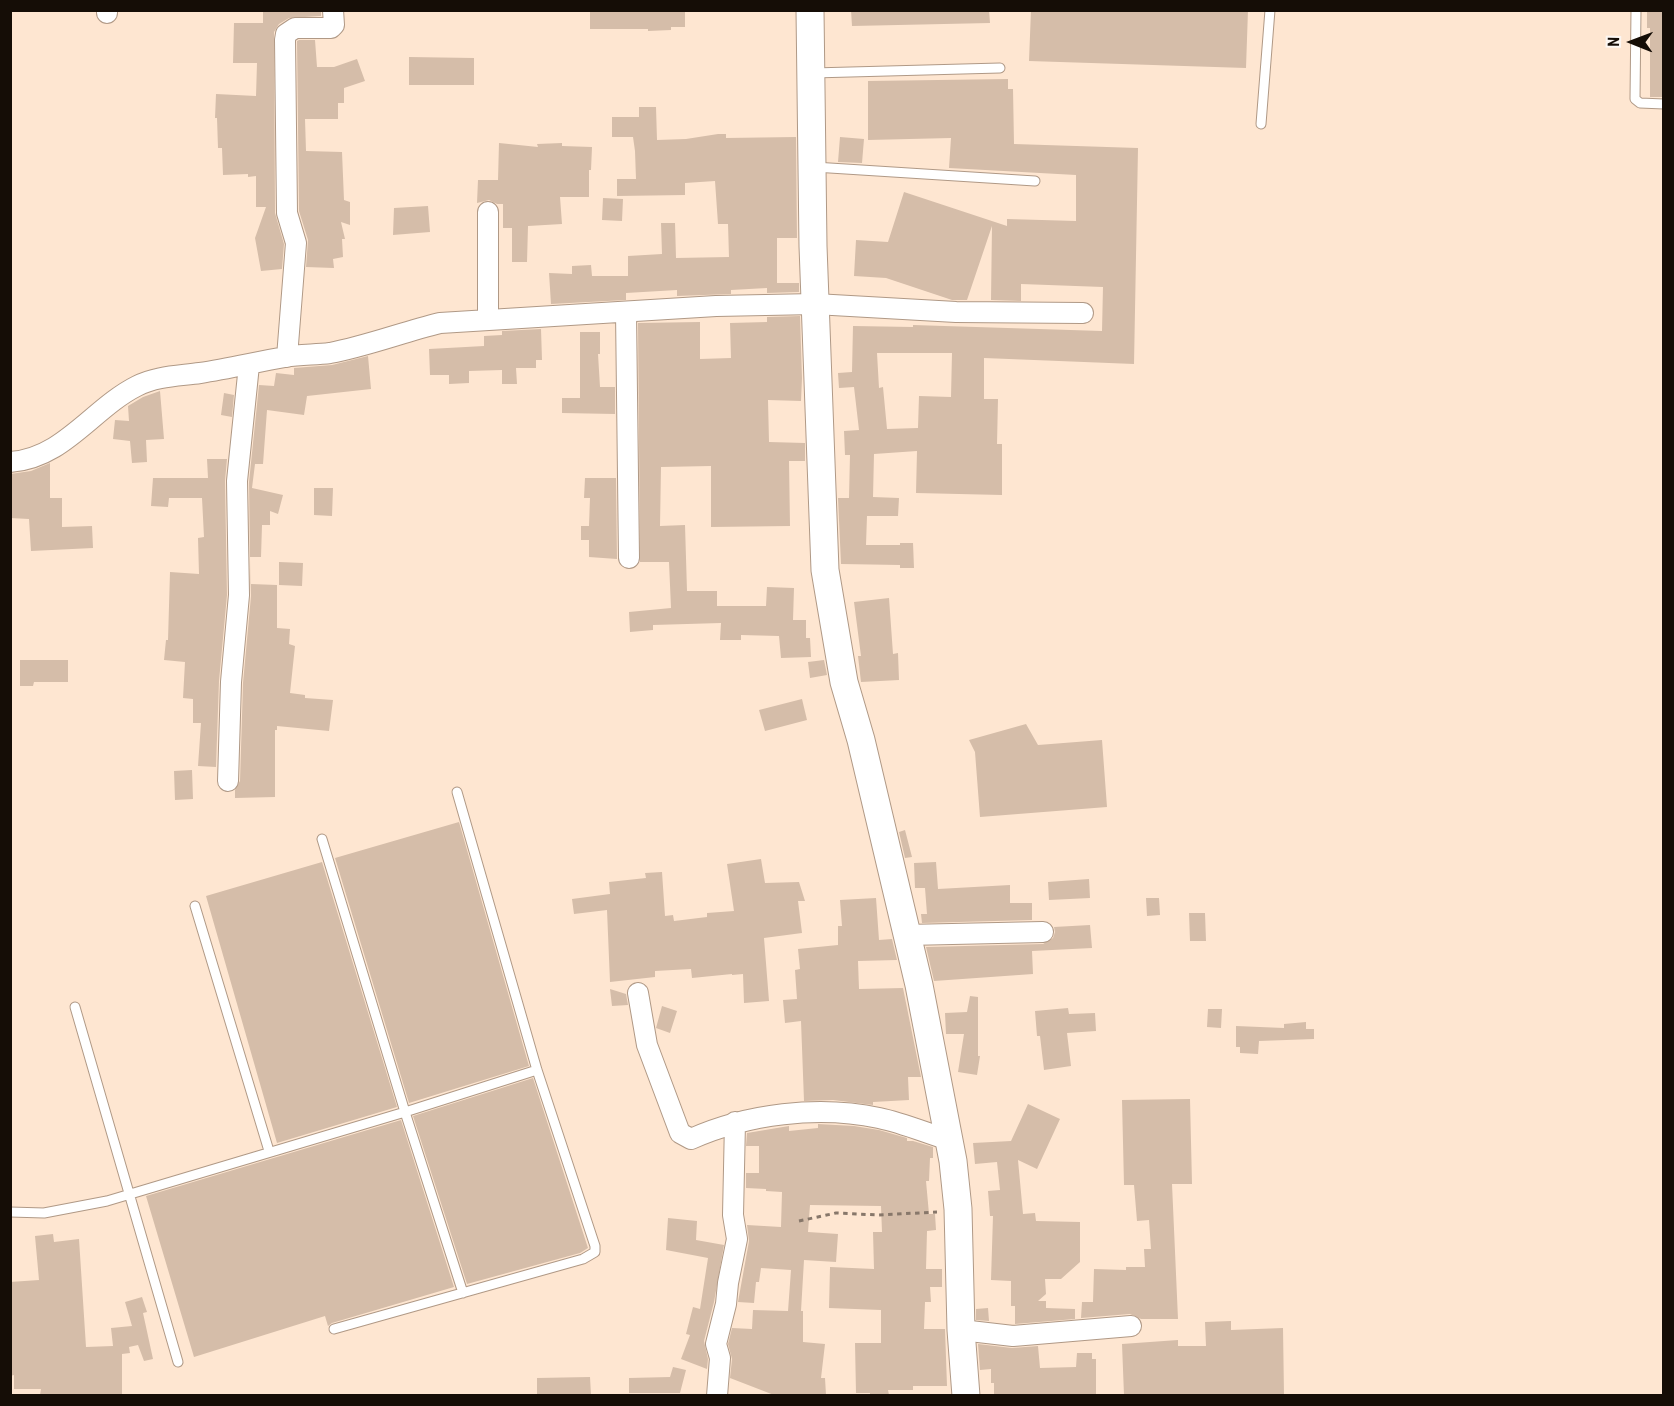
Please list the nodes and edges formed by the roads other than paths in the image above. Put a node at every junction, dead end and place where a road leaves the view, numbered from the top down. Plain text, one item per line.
1 (333, 10) edge
2 (810, 10) edge
3 (1270, 10) edge
4 (1636, 10) edge
5 (1000, 68) dead end
6 (811, 73) junction
7 (1664, 104) edge
8 (1261, 124) dead end
9 (812, 166) junction
10 (1035, 181) dead end
11 (488, 212) dead end
12 (815, 304) junction
13 (626, 312) junction
14 (1083, 313) dead end
15 (488, 319) junction
16 (287, 357) junction
17 (249, 365) junction
18 (10, 462) edge
19 (629, 558) dead end
20 (228, 781) dead end
21 (457, 792) dead end
22 (322, 839) dead end
23 (195, 906) dead end
24 (1043, 932) dead end
25 (907, 935) junction
26 (638, 993) dead end
27 (75, 1007) dead end
28 (537, 1070) junction
29 (405, 1112) junction
30 (735, 1122) junction
31 (949, 1140) junction
32 (269, 1151) junction
33 (130, 1194) junction
34 (10, 1212) edge
35 (463, 1293) junction
36 (1131, 1326) dead end
37 (334, 1329) dead end
38 (961, 1330) junction
39 (178, 1362) dead end
40 (717, 1395) edge
41 (966, 1395) edge

1 - 16 street
2 - 6 street
3 - 8 lane
4 - 7 lane
5 - 6 lane
6 - 9 street
9 - 10 lane
9 - 12 street
11 - 15 street
12 - 13 street
12 - 14 street
12 - 25 street
13 - 15 street
13 - 19 street
15 - 16 street
16 - 17 street
17 - 18 street
17 - 20 street
21 - 28 lane
22 - 29 lane
23 - 32 lane
24 - 25 street
25 - 31 street
26 - 30 street
27 - 33 lane
28 - 29 lane
28 - 35 lane
29 - 32 lane
29 - 35 lane
30 - 31 street
30 - 40 street
31 - 38 street
32 - 33 lane
33 - 34 lane
33 - 39 lane
35 - 37 lane
36 - 38 street
38 - 41 street

